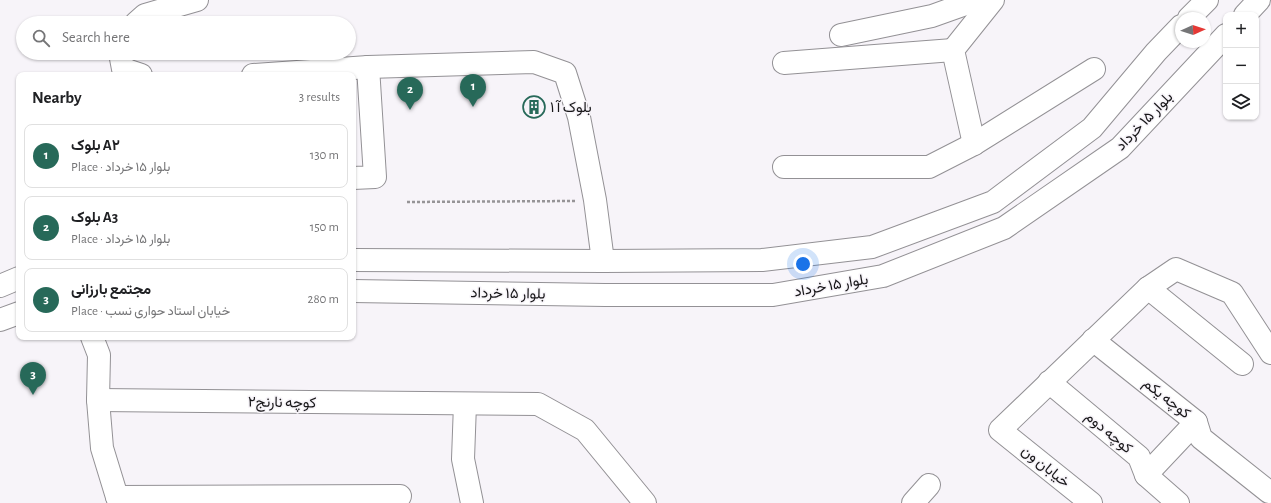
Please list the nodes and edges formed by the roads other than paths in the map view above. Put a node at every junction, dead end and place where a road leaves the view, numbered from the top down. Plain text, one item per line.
1 (197, 0) edge
2 (977, 0) edge
3 (993, 0) edge
4 (1207, 0) edge
5 (1259, 0) edge
6 (1195, 12) edge
7 (1248, 12) edge
8 (144, 16) edge
9 (1175, 32) edge
10 (841, 35) dead end
11 (1223, 38) edge
12 (953, 50) junction
13 (121, 60) edge
14 (784, 63) dead end
15 (368, 67) junction
16 (1094, 69) dead end
17 (132, 72) edge
18 (296, 72) edge
19 (974, 144) junction
20 (784, 168) dead end
21 (356, 178) edge
22 (356, 260) edge
23 (603, 261) junction
24 (16, 279) edge
25 (0, 286) edge
26 (1148, 288) junction
27 (356, 291) edge
28 (16, 314) edge
29 (0, 320) edge
30 (93, 340) edge
31 (1093, 340) junction
32 (1271, 353) edge
33 (1242, 364) dead end
34 (1049, 382) junction
35 (98, 400) junction
36 (465, 404) junction
37 (1196, 422) junction
38 (1146, 475) junction
39 (929, 485) dead end
40 (1265, 495) edge
41 (120, 500) edge
42 (398, 500) edge
43 (472, 503) edge
44 (644, 503) edge
45 (913, 503) edge
46 (1091, 503) edge
47 (1178, 503) edge

1 - 8 street
2 - 10 street
3 - 12 street
4 - 6 street
5 - 7 street
9 - 23 street, بلوار ۱۵ خرداد
11 - 27 street, بلوار ۱۵ خرداد
12 - 14 street
12 - 19 street
13 - 17 street
15 - 18 street
15 - 21 street
15 - 23 street
16 - 19 street
19 - 20 street
22 - 23 street, بلوار ۱۵ خرداد
24 - 25 street
26 - 31 street
26 - 32 street
26 - 33 street
28 - 29 street
30 - 35 street
31 - 34 street
31 - 37 street, کوچه یکم
34 - 38 street, کوچه دوم
34 - 46 street, خیابان ون
35 - 36 street, کوچه نارنج۲
35 - 41 street
36 - 43 street
36 - 44 street, کوچه نارنج۲
37 - 38 street
37 - 40 street, کوچه یکم
38 - 47 street, کوچه دوم
39 - 45 street
41 - 42 street

